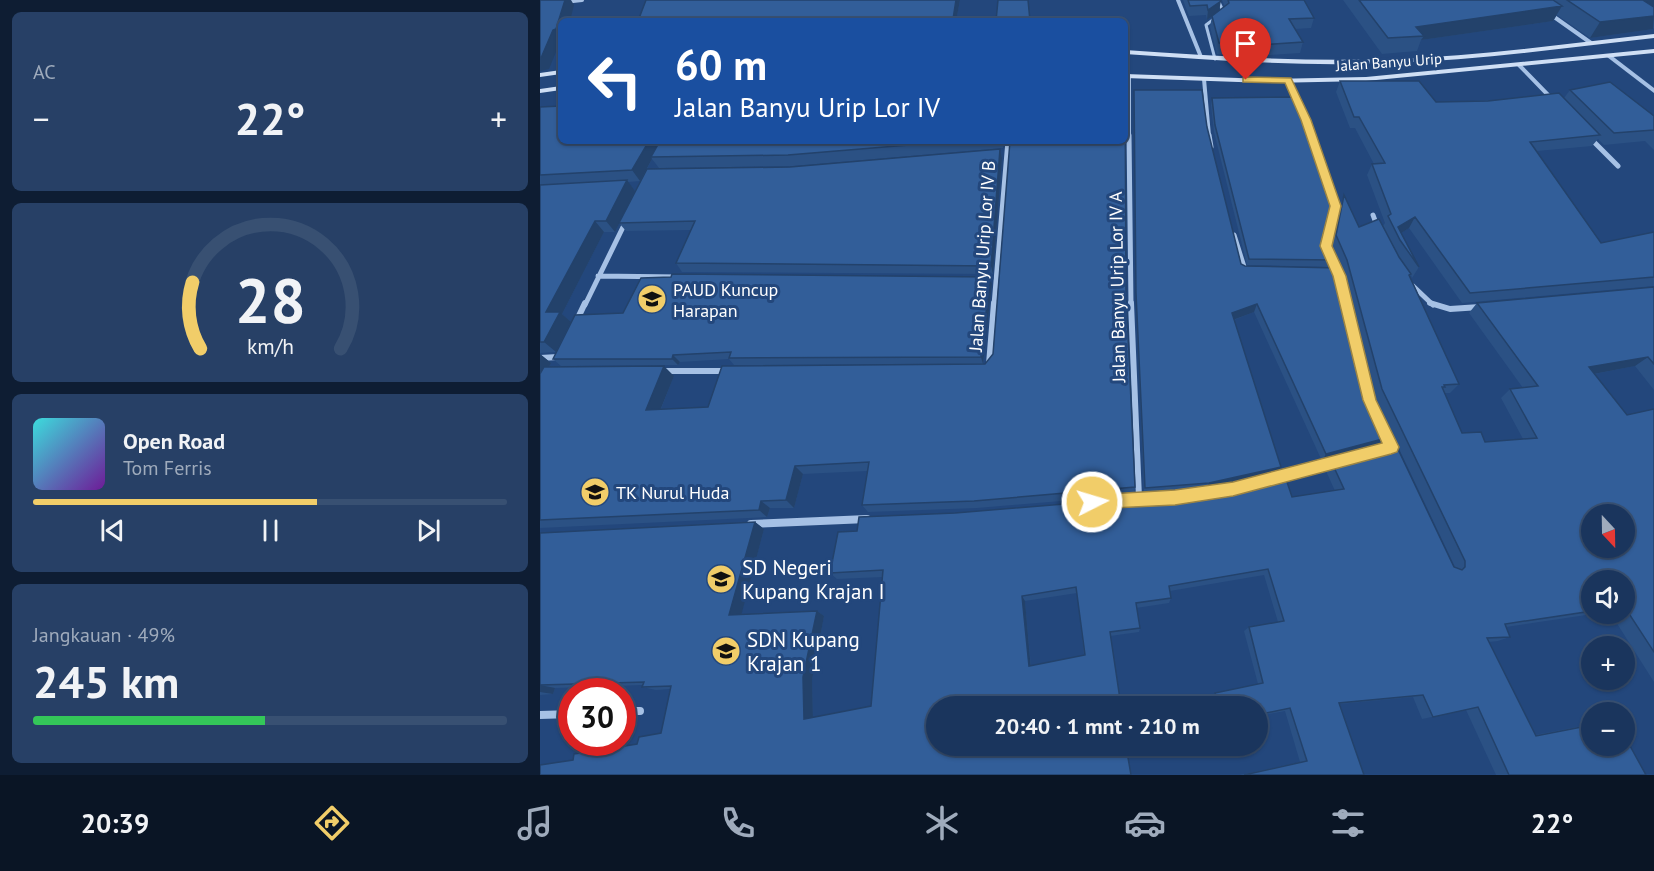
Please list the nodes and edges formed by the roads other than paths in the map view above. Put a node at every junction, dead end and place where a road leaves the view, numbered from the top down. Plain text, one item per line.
1 (573, 0) edge
2 (582, 0) edge
3 (1178, 0) edge
4 (1218, 0) edge
5 (562, 2) edge
6 (1549, 14) edge
7 (1654, 36) edge
8 (1589, 41) junction
9 (1654, 51) edge
10 (1128, 52) edge
11 (1609, 56) junction
12 (1201, 57) junction
13 (1215, 58) junction
14 (1518, 65) junction
15 (558, 72) edge
16 (540, 75) edge
17 (1128, 76) edge
18 (1204, 79) junction
19 (1288, 80) junction
20 (558, 88) edge
21 (540, 91) edge
22 (1654, 91) edge
23 (1556, 103) edge
24 (1587, 135) edge
25 (1128, 142) edge
26 (1008, 144) edge
27 (1212, 153) edge
28 (1618, 166) dead end
29 (1373, 215) dead end
30 (628, 216) edge
31 (1232, 227) edge
32 (1380, 236) edge
33 (1255, 270) edge
34 (1326, 272) edge
35 (598, 276) junction
36 (687, 277) edge
37 (1407, 278) edge
38 (984, 279) edge
39 (996, 279) junction
40 (1492, 306) edge
41 (573, 327) edge
42 (564, 347) edge
43 (558, 357) junction
44 (540, 358) edge
45 (556, 364) edge
46 (986, 369) edge
47 (648, 371) edge
48 (732, 371) edge
49 (1383, 428) edge
50 (1391, 447) junction
51 (1380, 450) edge
52 (1396, 458) edge
53 (1347, 460) edge
54 (1270, 481) edge
55 (1157, 497) edge
56 (1138, 498) junction
57 (1092, 502) edge
58 (871, 518) edge
59 (743, 524) edge
60 (636, 711) edge
61 (640, 711) dead end
62 (558, 714) edge
63 (540, 715) edge

1 - 2 street
1 - 5 street
3 - 12 street
4 - 13 lane
6 - 8 street
7 - 8 main road, Jalan Banyu Urip
8 - 13 main road, Jalan Banyu Urip
9 - 11 main road, Jalan Banyu Urip
10 - 12 main road, Jalan Banyu Urip
11 - 14 main road, Jalan Banyu Urip
11 - 22 street
12 - 13 main road, Jalan Banyu Urip
14 - 19 main road, Jalan Banyu Urip
14 - 23 street
15 - 16 main road
17 - 18 main road, Jalan Banyu Urip
18 - 19 main road, Jalan Banyu Urip
18 - 27 street
19 - 34 street
20 - 21 main road
24 - 28 street
25 - 56 street, Jalan Banyu Urip Lor IV A
26 - 39 street, Jalan Banyu Urip Lor IV B
29 - 32 street
30 - 35 street
31 - 33 street
35 - 36 street
35 - 41 street
37 - 40 street
38 - 39 street
39 - 46 street, Jalan Banyu Urip Lor IV B
42 - 43 street
43 - 44 street
43 - 45 street
47 - 48 street
49 - 50 street
50 - 51 street
50 - 52 street
53 - 54 street
55 - 56 street
56 - 57 street
58 - 59 street
60 - 61 street
62 - 63 street

